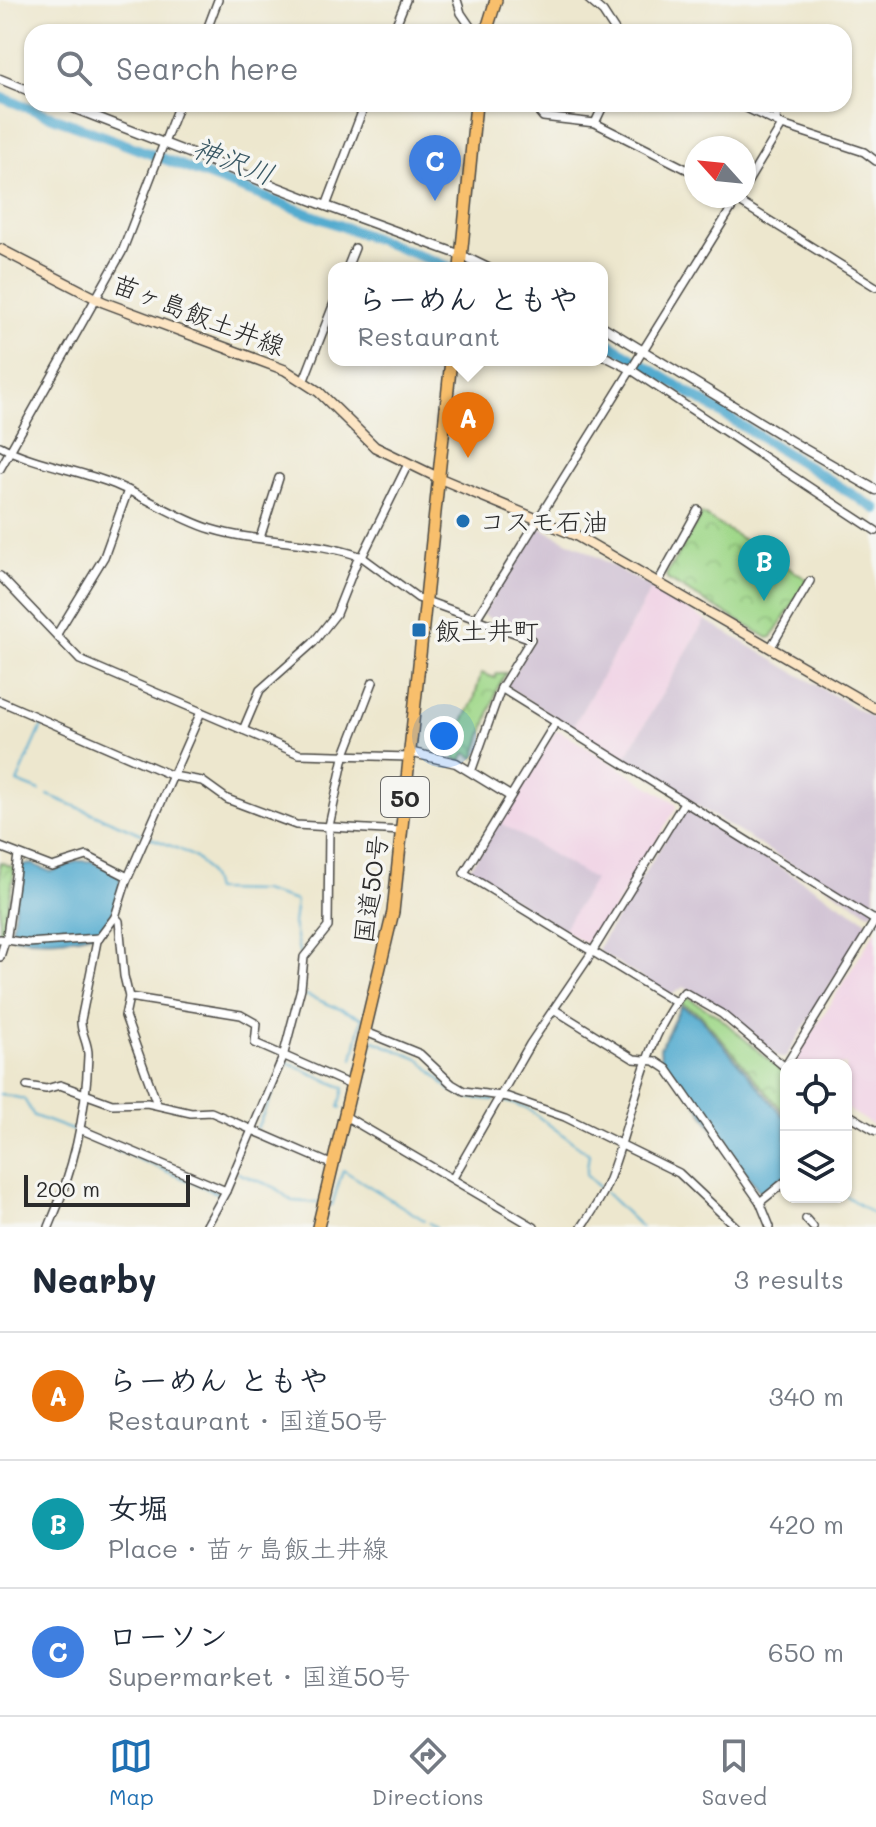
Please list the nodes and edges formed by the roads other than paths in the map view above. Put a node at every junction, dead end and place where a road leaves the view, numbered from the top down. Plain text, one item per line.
1 (218, 0) edge
2 (406, 0) edge
3 (457, 0) edge
4 (496, 0) edge
5 (589, 0) edge
6 (209, 24) edge
7 (396, 24) edge
8 (469, 24) edge
9 (488, 24) edge
10 (611, 24) edge
11 (0, 79) edge
12 (24, 89) edge
13 (82, 112) edge
14 (176, 112) edge
15 (362, 112) edge
16 (475, 112) edge
17 (539, 112) edge
18 (600, 112) edge
19 (754, 112) edge
20 (778, 112) edge
21 (595, 123) junction
22 (779, 124) junction
23 (163, 146) junction
24 (876, 161) edge
25 (756, 166) edge
26 (684, 168) edge
27 (326, 206) junction
28 (728, 208) edge
29 (752, 208) edge
30 (355, 248) dead end
31 (0, 249) edge
32 (461, 261) edge
33 (349, 262) edge
34 (876, 287) edge
35 (96, 299) junction
36 (328, 318) edge
37 (608, 330) edge
38 (642, 350) junction
39 (608, 358) edge
40 (450, 366) edge
41 (631, 368) junction
42 (304, 380) junction
43 (0, 446) edge
44 (11, 451) junction
45 (408, 464) junction
46 (0, 469) edge
47 (279, 478) dead end
48 (439, 478) junction
49 (128, 490) junction
50 (876, 490) edge
51 (698, 510) dead end
52 (539, 518) junction
53 (876, 531) edge
54 (260, 538) junction
55 (360, 557) junction
56 (0, 576) edge
57 (810, 581) dead end
58 (658, 582) junction
59 (426, 599) junction
60 (476, 619) junction
61 (57, 634) junction
62 (771, 647) junction
63 (373, 682) dead end
64 (501, 688) junction
65 (0, 701) edge
66 (876, 709) edge
67 (201, 712) junction
68 (556, 722) junction
69 (243, 730) junction
70 (409, 754) junction
71 (344, 757) junction
72 (471, 772) junction
73 (173, 776) junction
74 (510, 796) junction
75 (683, 804) junction
76 (329, 826) junction
77 (402, 831) junction
78 (0, 847) edge
79 (18, 855) junction
80 (128, 877) junction
81 (115, 917) junction
82 (876, 920) edge
83 (99, 938) junction
84 (3, 939) edge
85 (592, 951) junction
86 (0, 957) edge
87 (129, 997) junction
88 (675, 1002) junction
89 (555, 1010) junction
90 (366, 1032) junction
91 (283, 1057) junction
92 (790, 1059) edge
93 (648, 1061) junction
94 (780, 1061) edge
95 (27, 1086) dead end
96 (353, 1086) junction
97 (85, 1094) junction
98 (503, 1095) junction
99 (157, 1104) junction
100 (345, 1116) junction
101 (852, 1117) edge
102 (82, 1130) junction
103 (254, 1130) junction
104 (876, 1131) edge
105 (620, 1143) junction
106 (333, 1165) junction
107 (453, 1178) junction
108 (780, 1186) edge
109 (226, 1191) junction
110 (760, 1202) junction
111 (806, 1219) dead end
112 (49, 1227) edge
113 (206, 1227) edge
114 (318, 1227) edge
115 (534, 1227) edge
116 (582, 1227) edge
117 (736, 1227) edge
118 (770, 1227) edge
119 (813, 1227) edge

1 - 6 street
2 - 7 street
3 - 8 street
4 - 9 highway
5 - 10 street
11 - 12 street
13 - 23 street
14 - 23 street
15 - 27 street
16 - 32 highway
17 - 21 street
18 - 21 street
19 - 22 street
20 - 22 street
21 - 26 street
22 - 24 street
22 - 25 street
23 - 27 street
23 - 35 street
27 - 32 street
28 - 38 street
29 - 34 street
30 - 33 street
31 - 35 main road, 苗ヶ島飯土井線
35 - 42 main road, 苗ヶ島飯土井線
35 - 44 street
36 - 42 street
37 - 38 street
38 - 41 street
38 - 50 street
39 - 41 street
40 - 48 highway, 国道50号 / 50
41 - 52 street
41 - 53 street
42 - 45 main road, 苗ヶ島飯土井線
43 - 44 street
44 - 46 street
44 - 49 street
45 - 48 main road, 苗ヶ島飯土井線
45 - 55 street
47 - 54 street
48 - 52 main road, 苗ヶ島飯土井線
48 - 59 highway, 国道50号 / 50
49 - 54 street
49 - 61 street
51 - 58 street
52 - 58 main road, 苗ヶ島飯土井線
52 - 60 street
54 - 55 street
55 - 59 street
55 - 69 street
56 - 61 street
57 - 62 street
58 - 62 main road, 苗ヶ島飯土井線
59 - 60 street
59 - 70 highway, 国道50号 / 50
60 - 64 street
61 - 67 street
62 - 66 main road, 苗ヶ島飯土井線
63 - 71 street
64 - 68 street
64 - 72 street
65 - 73 street
67 - 69 street
67 - 73 street
68 - 74 street
68 - 75 street
69 - 71 street
70 - 71 street
70 - 72 street
70 - 77 highway, 国道50号 / 50
71 - 76 street
72 - 74 street
73 - 76 street
73 - 80 street
74 - 85 street
75 - 82 street
75 - 85 street
76 - 77 street
76 - 91 street
77 - 90 highway, 国道50号 / 50
78 - 79 street
79 - 80 street
79 - 84 street
80 - 81 street
81 - 83 street
81 - 87 street
82 - 92 street
83 - 84 street
83 - 97 street
84 - 86 street
85 - 88 street
85 - 89 street
87 - 91 street
87 - 99 street
88 - 93 street
88 - 94 street
89 - 93 street
89 - 98 street
90 - 96 highway, 国道50号 / 50
90 - 98 street
91 - 96 street
91 - 103 street
93 - 105 street
93 - 110 street
95 - 97 street
96 - 100 highway, 国道50号 / 50
97 - 99 street
97 - 102 street
98 - 105 street
98 - 107 street
99 - 103 street
100 - 106 highway, 国道50号 / 50
100 - 107 street
101 - 104 street
102 - 109 street
102 - 112 street
103 - 106 street
103 - 109 street
105 - 116 street
105 - 117 street
106 - 114 highway, 国道50号 / 50
107 - 115 street
108 - 110 street
109 - 113 street
110 - 118 street
111 - 119 street

